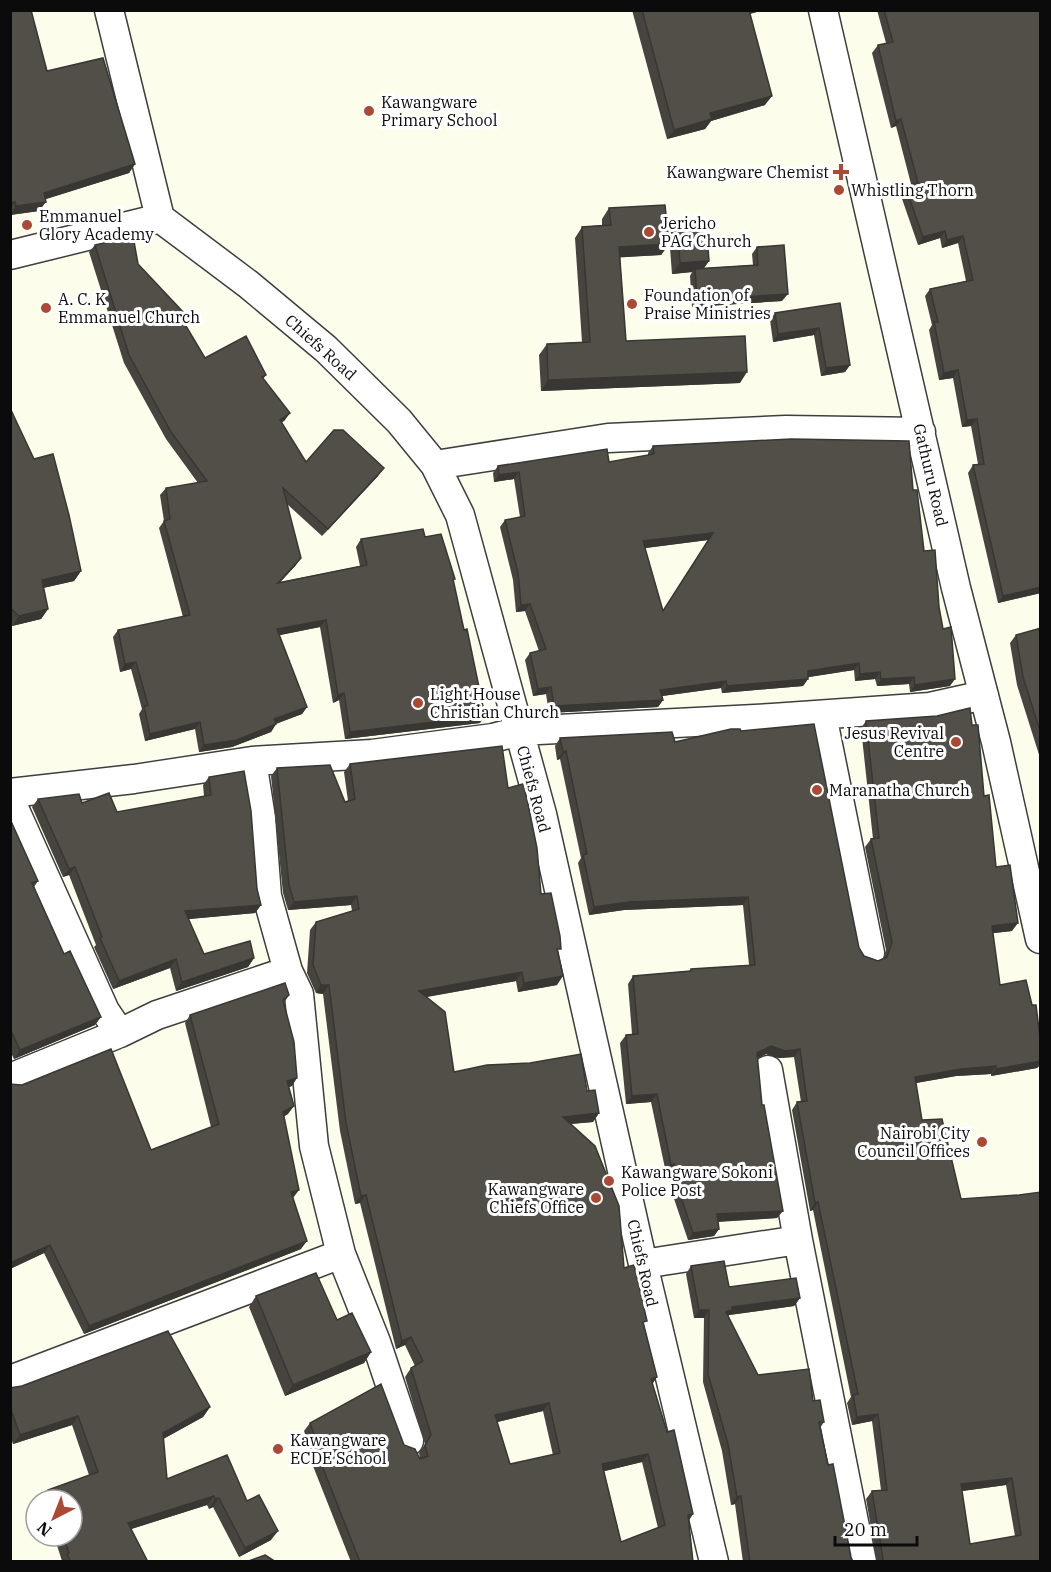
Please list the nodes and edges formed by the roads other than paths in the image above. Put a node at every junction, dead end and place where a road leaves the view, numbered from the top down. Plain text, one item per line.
1 (108, 10) edge
2 (824, 10) edge
3 (160, 218) junction
4 (10, 255) edge
5 (921, 432) junction
6 (435, 465) junction
7 (984, 695) junction
8 (822, 715) junction
9 (519, 731) junction
10 (252, 761) junction
11 (10, 793) edge
12 (10, 799) edge
13 (1041, 939) edge
14 (870, 953) dead end
15 (288, 971) junction
16 (120, 1034) junction
17 (768, 1070) dead end
18 (10, 1078) edge
19 (798, 1240) junction
20 (341, 1254) junction
21 (643, 1264) junction
22 (10, 1380) edge
23 (410, 1441) dead end
24 (714, 1562) edge
25 (862, 1562) edge

1 - 3 street
2 - 5 street, Gathuru Road
3 - 4 street
3 - 6 street, Chiefs Road
5 - 6 street
5 - 7 street, Gathuru Road
6 - 9 street, Chiefs Road
7 - 8 street
7 - 13 street, Gathuru Road
8 - 9 street
8 - 14 street
9 - 10 street
9 - 21 street, Chiefs Road
10 - 11 street
10 - 15 street
12 - 16 street
15 - 16 street
15 - 20 street
16 - 18 street
17 - 19 street
19 - 21 street
19 - 25 street
20 - 22 street
20 - 23 street
21 - 24 street, Chiefs Road

